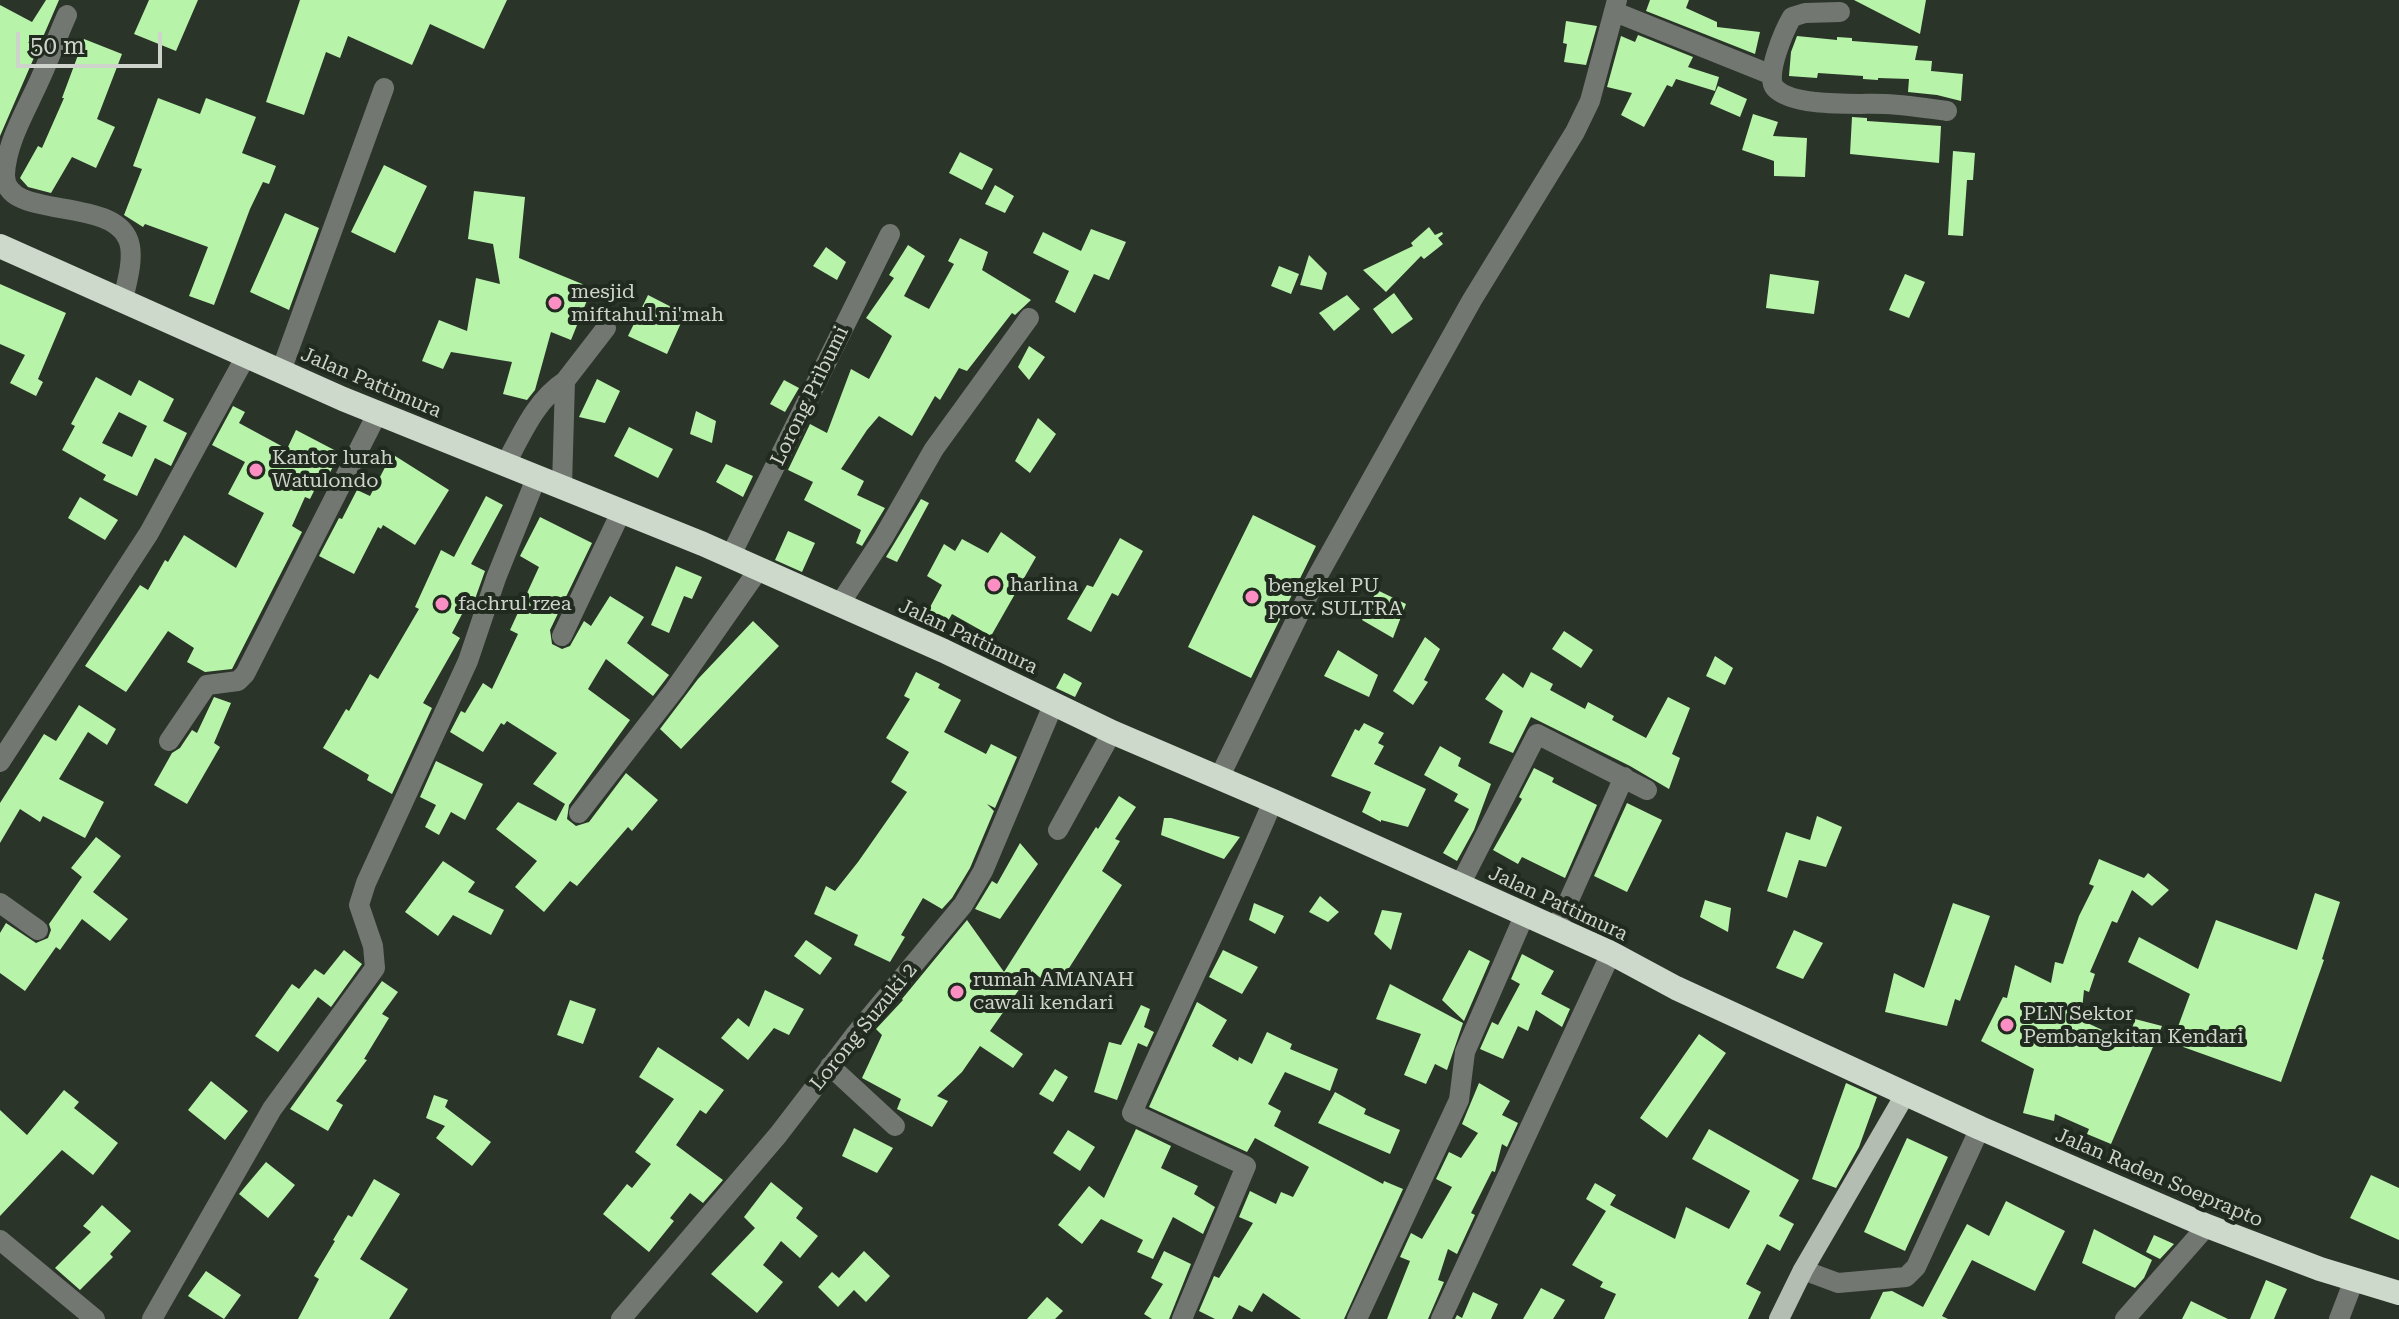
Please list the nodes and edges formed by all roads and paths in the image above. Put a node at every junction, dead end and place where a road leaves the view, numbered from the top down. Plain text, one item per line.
1 (1616, 6) edge
2 (1840, 12) dead end
3 (67, 15) dead end
4 (1772, 75) junction
5 (384, 88) dead end
6 (1947, 111) dead end
7 (890, 234) dead end
8 (0, 246) edge
9 (123, 301) junction
10 (1029, 318) dead end
11 (606, 328) dead end
12 (246, 356) junction
13 (281, 371) junction
14 (565, 381) junction
15 (378, 412) junction
16 (505, 465) junction
17 (537, 476) junction
18 (562, 486) junction
19 (621, 512) junction
20 (730, 557) junction
21 (759, 569) junction
22 (839, 605) junction
23 (562, 636) dead end
24 (1054, 703) junction
25 (1112, 732) junction
26 (169, 741) dead end
27 (0, 762) edge
28 (1624, 777) junction
29 (1219, 778) junction
30 (1647, 790) dead end
31 (1273, 801) junction
32 (579, 813) dead end
33 (1058, 830) dead end
34 (1460, 885) junction
35 (0, 903) edge
36 (1524, 916) junction
37 (1556, 929) junction
38 (38, 930) dead end
39 (1611, 953) junction
40 (830, 1066) junction
41 (1906, 1093) junction
42 (895, 1126) dead end
43 (1980, 1128) junction
44 (2207, 1226) junction
45 (0, 1240) edge
46 (1803, 1270) junction
47 (2354, 1280) junction
48 (2399, 1293) edge
49 (95, 1319) edge
50 (152, 1319) edge
51 (621, 1319) edge
52 (1182, 1319) edge
53 (1357, 1319) edge
54 (1441, 1319) edge
55 (1779, 1319) edge
56 (2125, 1319) edge
57 (2339, 1319) edge

1 - 4 street
1 - 29 street
2 - 4 street
3 - 9 street
4 - 6 street
5 - 13 street
7 - 20 street, Lorong Pribumi
8 - 9 highway, Jalan Pattimura
9 - 12 highway, Jalan Pattimura
10 - 22 street
11 - 14 street
12 - 13 highway, Jalan Pattimura
12 - 27 street
13 - 15 highway, Jalan Pattimura
14 - 16 street
14 - 18 street
15 - 16 highway, Jalan Pattimura
15 - 26 street
16 - 17 highway, Jalan Pattimura
17 - 18 highway, Jalan Pattimura
17 - 50 street
18 - 19 highway, Jalan Pattimura
19 - 20 highway, Jalan Pattimura
19 - 23 street
20 - 21 highway, Jalan Pattimura
21 - 22 highway, Jalan Pattimura
21 - 32 street
22 - 24 highway, Jalan Pattimura
24 - 25 highway, Jalan Pattimura
24 - 40 street, Lorong Suzuki 2
25 - 29 highway, Jalan Pattimura
25 - 33 street
28 - 30 street
28 - 34 street
28 - 37 street
29 - 31 highway, Jalan Pattimura
31 - 34 highway, Jalan Pattimura
31 - 52 street
34 - 36 highway, Jalan Pattimura
35 - 38 street
36 - 37 highway, Jalan Pattimura
36 - 53 street
37 - 39 highway, Jalan Pattimura
39 - 41 highway, Jalan Pattimura
39 - 54 street
40 - 42 street
40 - 51 street, Lorong Suzuki 2
41 - 43 highway, Jalan Raden Soeprapto
41 - 46 main road
43 - 44 highway, Jalan Raden Soeprapto
43 - 46 street
44 - 47 highway, Jalan Raden Soeprapto
44 - 56 street
45 - 49 street
46 - 55 main road
47 - 48 highway, Jalan Raden Soeprapto
47 - 57 street

